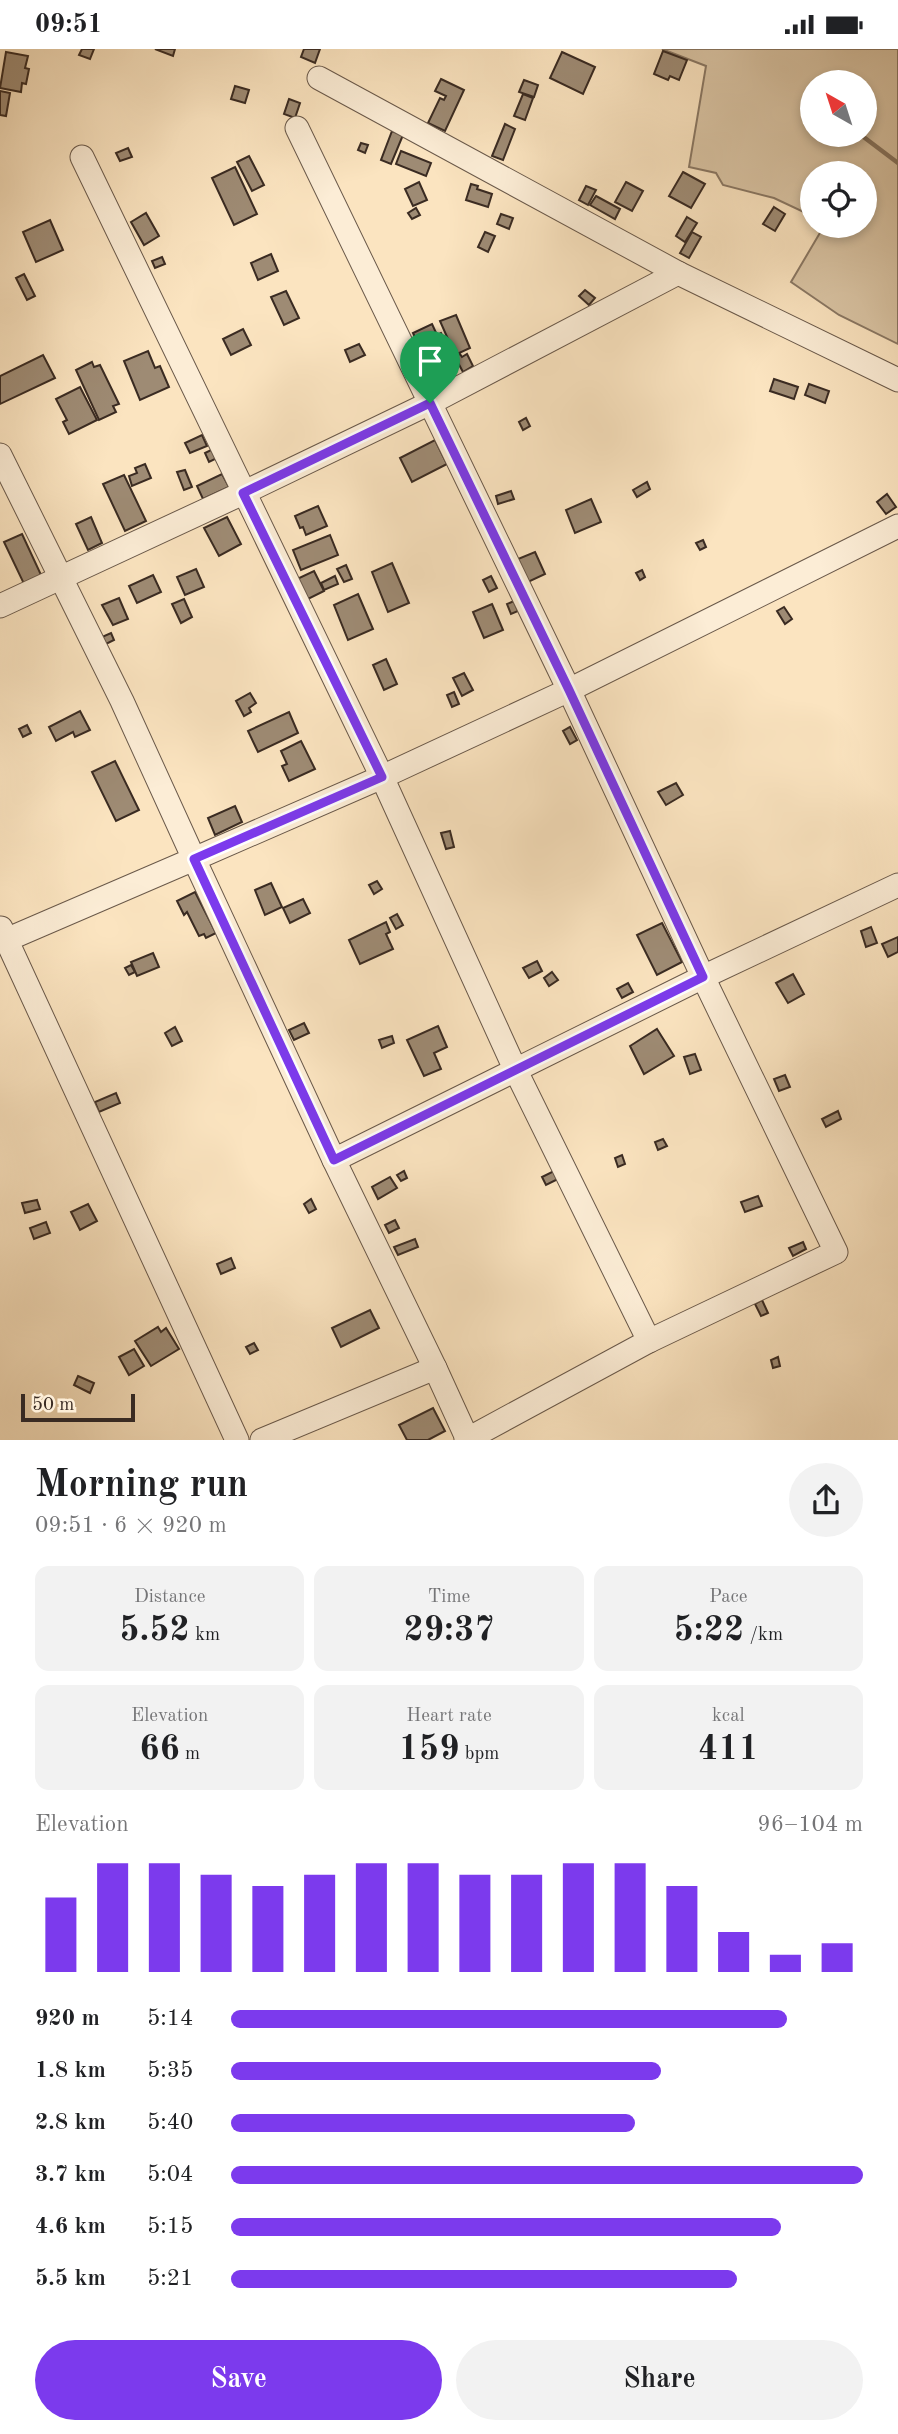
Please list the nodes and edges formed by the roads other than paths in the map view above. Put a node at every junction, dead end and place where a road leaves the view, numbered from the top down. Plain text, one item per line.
1 (319, 78) dead end
2 (297, 128) dead end
3 (82, 157) dead end
4 (678, 272) junction
5 (898, 380) edge
6 (430, 403) junction
7 (0, 455) edge
8 (243, 493) junction
9 (898, 526) edge
10 (60, 577) junction
11 (0, 606) edge
12 (569, 690) junction
13 (382, 777) junction
14 (194, 859) junction
15 (898, 885) edge
16 (3, 933) edge
17 (703, 977) junction
18 (515, 1069) junction
19 (334, 1160) junction
20 (649, 1341) junction
21 (435, 1368) junction
22 (466, 1439) edge
23 (237, 1440) edge
24 (262, 1440) edge

1 - 4 street
2 - 6 street
3 - 8 street
4 - 5 street
4 - 6 street
6 - 8 street
6 - 12 street
7 - 10 street
8 - 10 street
8 - 13 street
9 - 12 street
10 - 11 street
10 - 14 street
12 - 13 street
12 - 17 street
13 - 14 street
13 - 18 street
14 - 16 street
14 - 19 street
15 - 17 street
16 - 23 street
17 - 18 street
17 - 20 street
18 - 19 street
18 - 20 street
19 - 21 street
20 - 22 street
21 - 22 street
21 - 24 street

